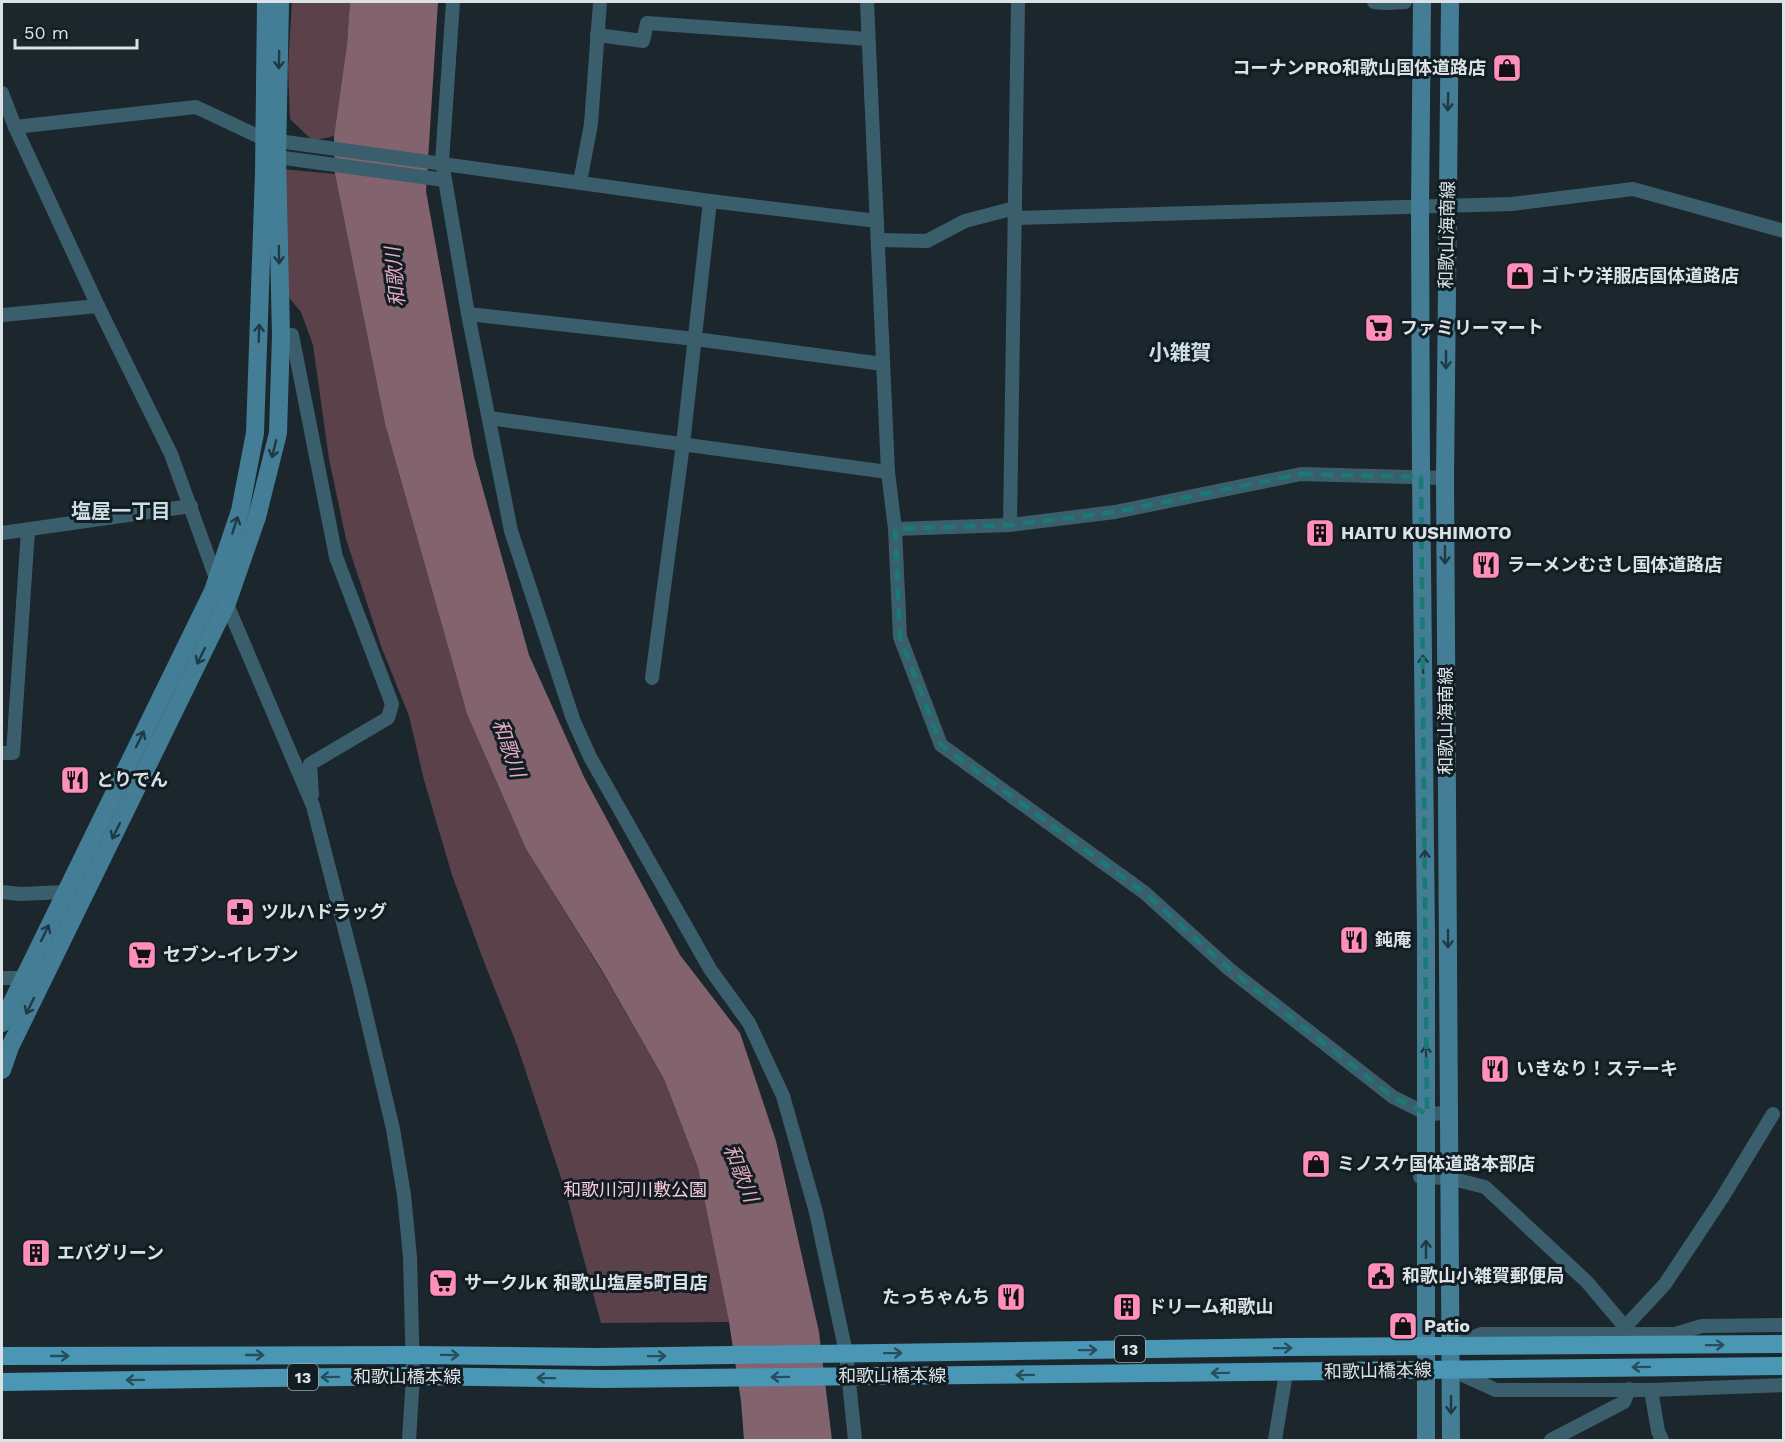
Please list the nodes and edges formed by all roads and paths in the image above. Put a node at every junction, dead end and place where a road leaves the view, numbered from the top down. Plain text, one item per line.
1 (266, 2) edge
2 (280, 2) edge
3 (453, 2) edge
4 (600, 2) edge
5 (867, 2) edge
6 (1018, 2) edge
7 (1374, 2) edge
8 (1405, 2) edge
9 (1422, 2) edge
10 (1450, 2) edge
11 (597, 35) junction
12 (868, 39) junction
13 (2, 93) edge
14 (15, 127) junction
15 (280, 148) junction
16 (436, 162) junction
17 (444, 180) junction
18 (580, 182) junction
19 (710, 201) junction
20 (1447, 207) junction
21 (1420, 208) junction
22 (1015, 213) junction
23 (877, 221) junction
24 (1784, 231) edge
25 (878, 240) junction
26 (98, 306) junction
27 (2, 315) edge
28 (468, 315) junction
29 (281, 335) junction
30 (695, 339) junction
31 (884, 364) junction
32 (489, 418) junction
33 (683, 444) junction
34 (888, 472) junction
35 (1421, 477) junction
36 (1445, 478) junction
37 (191, 506) junction
38 (1010, 525) junction
39 (895, 529) junction
40 (27, 530) junction
41 (2, 533) edge
42 (217, 581) junction
43 (227, 603) junction
44 (652, 678) dead end
45 (2, 753) edge
46 (313, 806) junction
47 (2, 892) edge
48 (65, 892) junction
49 (2, 978) edge
50 (23, 978) junction
51 (2, 1023) edge
52 (2, 1070) edge
53 (1448, 1113) junction
54 (1426, 1114) junction
55 (1773, 1114) dead end
56 (1423, 1177) junction
57 (1449, 1178) junction
58 (1784, 1324) edge
59 (1626, 1330) junction
60 (1784, 1344) edge
61 (1425, 1346) junction
62 (1450, 1346) junction
63 (841, 1353) junction
64 (412, 1355) junction
65 (2, 1356) edge
66 (1784, 1366) edge
67 (1451, 1369) junction
68 (1425, 1370) junction
69 (1286, 1372) junction
70 (413, 1376) junction
71 (843, 1377) junction
72 (2, 1382) edge
73 (1784, 1385) edge
74 (1629, 1389) junction
75 (1651, 1390) junction
76 (409, 1440) edge
77 (855, 1440) edge
78 (1275, 1440) edge
79 (1426, 1440) edge
80 (1451, 1440) edge
81 (1551, 1440) edge
82 (1662, 1440) edge

1 - 15 main road
2 -> 15 main road
3 - 16 street
4 - 11 street
5 - 12 street
6 - 22 street
7 - 8 street
9 - 21 main road, 和歌山海南線
10 -> 20 main road, 和歌山海南線
11 - 12 street
11 - 18 street
12 - 23 street
13 - 14 street
14 - 15 street
14 - 26 street
15 - 16 street
15 - 17 street
15 -> 29 main road
42 -> 15 main road
16 - 17 street
16 - 18 street
17 - 28 street
18 - 19 street
19 - 23 street
19 - 30 street
20 - 21 street
20 - 24 street
20 -> 36 main road, 和歌山海南線
21 - 22 street
21 - 35 main road, 和歌山海南線
22 - 25 street
22 - 38 street
23 - 25 street
25 - 31 street
26 - 27 street
26 - 37 street
28 - 30 street
28 - 32 street
29 -> 43 main road
29 - 46 street
30 - 31 street
30 - 33 street
31 - 34 street
32 - 33 street
32 - 63 street
33 - 34 street
33 - 44 street
34 - 39 street
35 - 36 street
35 - 38 street
54 -> 35 main road, 和歌山海南線
36 -> 53 main road, 和歌山海南線
37 - 40 street
37 - 42 street
38 - 39 street
39 - 54 street
40 - 41 street
40 - 45 street
42 - 43 street
48 -> 42 main road
43 - 46 street
43 -> 52 main road
46 - 64 street
47 - 48 street
50 -> 48 main road
49 - 50 street
50 - 51 main road
53 - 54 street
53 - 57 main road, 和歌山海南線
54 - 56 main road, 和歌山海南線
55 - 59 street
56 - 57 street
61 -> 56 main road, 和歌山海南線
57 - 59 street
57 - 62 main road, 和歌山海南線
58 - 59 street
59 - 62 street
62 -> 60 main road, 和歌山橋本線 / 13
61 - 62 main road, 和歌山橋本線 / 13
63 -> 61 main road, 和歌山橋本線 / 13
61 - 68 main road, 和歌山海南線
62 - 67 main road, 和歌山海南線
64 -> 63 main road, 和歌山橋本線 / 13
63 - 71 street
65 -> 64 main road, 和歌山橋本線 / 13
64 - 70 street
66 -> 67 main road, 和歌山橋本線 / 13
67 - 68 main road, 和歌山橋本線 / 13
67 - 74 street
67 -> 80 main road, 和歌山海南線
68 - 69 main road, 和歌山橋本線 / 13
68 - 79 main road, 和歌山海南線
69 -> 71 main road, 和歌山橋本線 / 13
69 - 78 street
71 -> 70 main road, 和歌山橋本線 / 13
70 -> 72 main road, 和歌山橋本線 / 13
70 - 76 street
71 - 77 street
73 - 75 street
74 - 75 street
74 - 81 street
75 - 82 street

